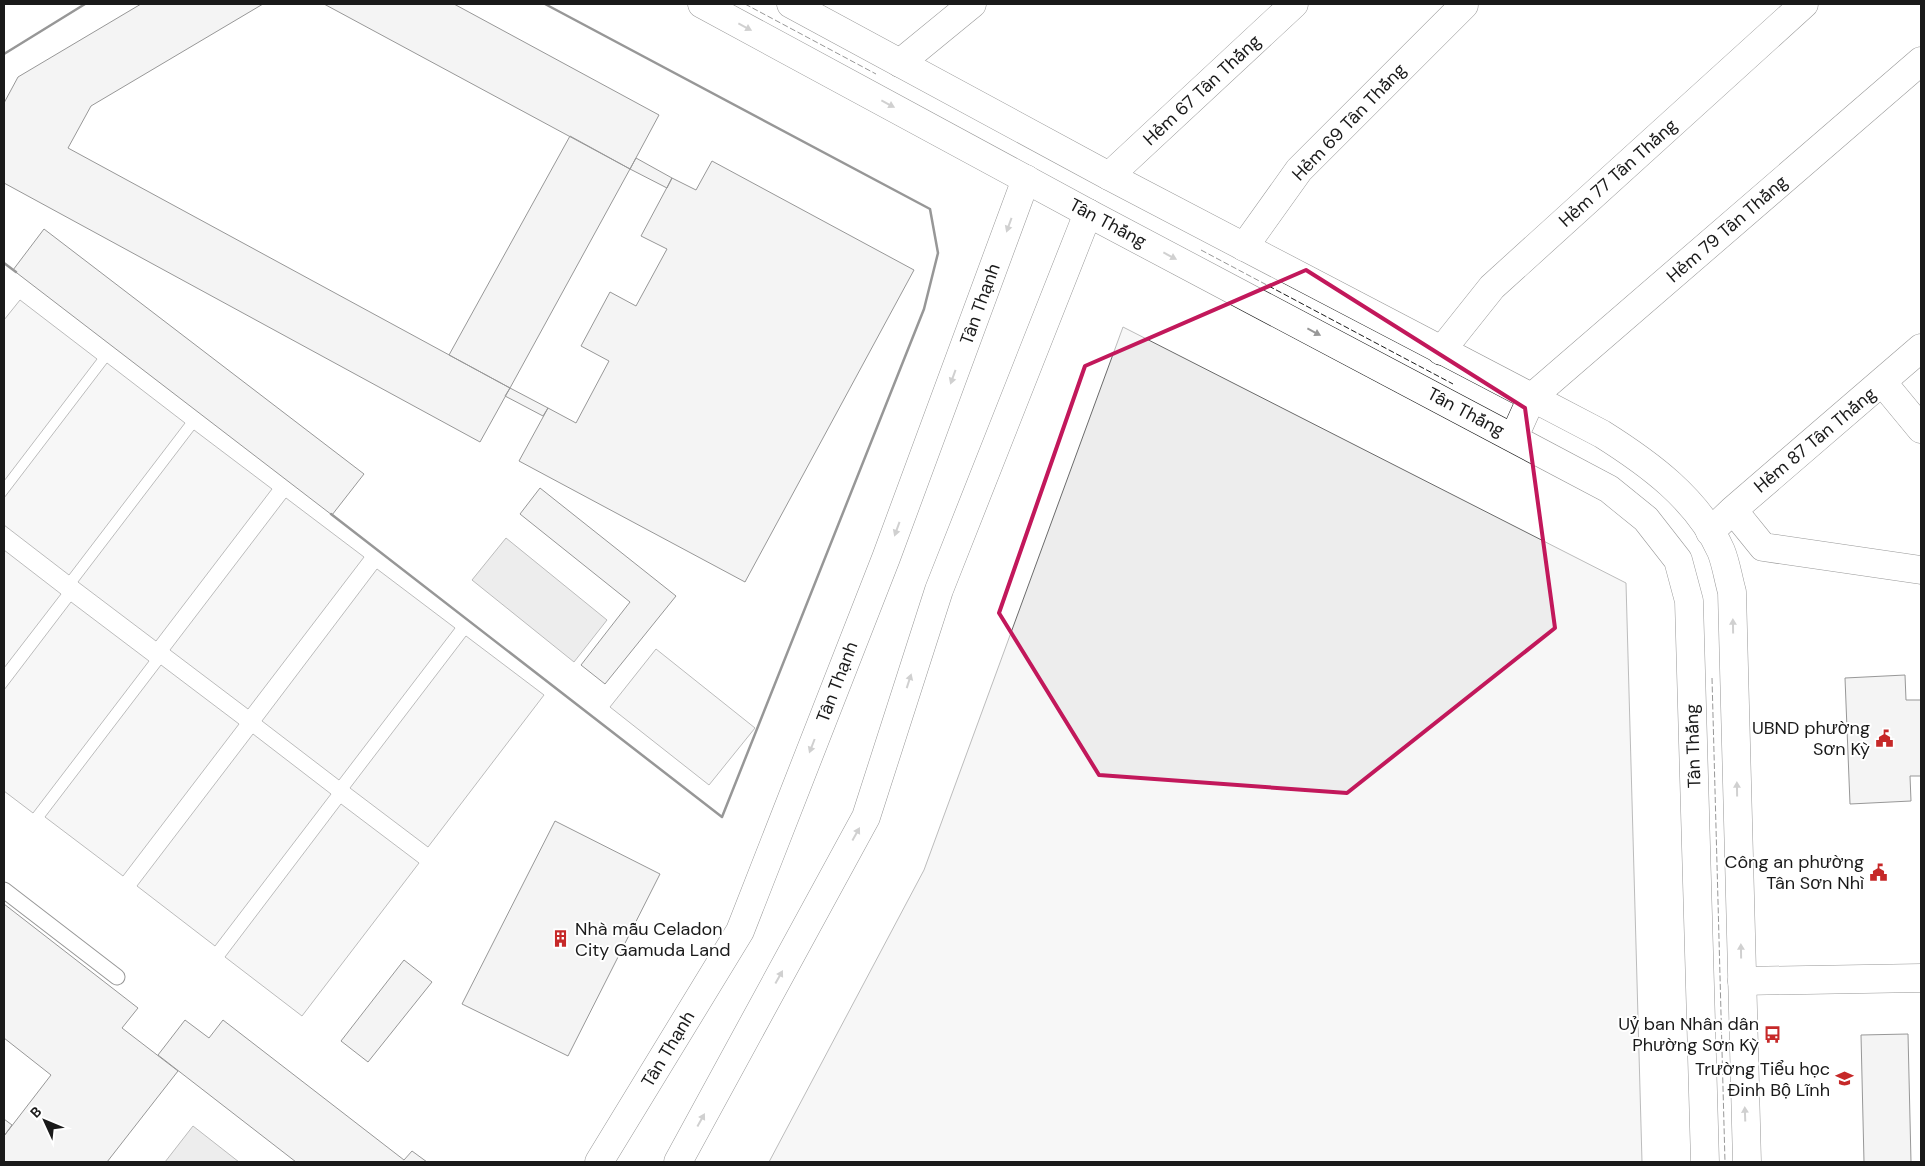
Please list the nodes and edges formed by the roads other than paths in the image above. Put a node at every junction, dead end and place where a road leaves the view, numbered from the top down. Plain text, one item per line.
1 (702, 4) edge
2 (791, 4) edge
3 (972, 4) edge
4 (1294, 4) edge
5 (1804, 4) edge
6 (1464, 5) dead end
7 (1921, 61) edge
8 (900, 63) junction
9 (1042, 140) junction
10 (1109, 176) junction
11 (1026, 179) junction
12 (1088, 213) junction
13 (1244, 247) junction
14 (1921, 348) edge
15 (1441, 351) junction
16 (1882, 383) junction
17 (1532, 397) junction
18 (1921, 428) edge
19 (1514, 438) junction
20 (1733, 510) junction
21 (1710, 532) junction
22 (1678, 560) junction
23 (1921, 570) edge
24 (4, 890) edge
25 (117, 977) dead end
26 (1921, 978) edge
27 (1742, 981) junction
28 (599, 1162) edge
29 (678, 1162) edge
30 (1705, 1162) edge
31 (1746, 1162) edge

1 -> 11 street, Tân Thắng
2 - 8 street
3 - 8 street
4 - 10 street, Hẻm 67 Tân Thắng
5 - 15 street, Hẻm 77 Tân Thắng
6 - 13 street, Hẻm 69 Tân Thắng
7 - 17 street, Hẻm 79 Tân Thắng
8 - 9 street
9 - 10 street
9 - 11 street, Tân Thạnh
10 - 12 street, Hẻm 67 Tân Thắng
10 - 13 street
11 - 12 street, Tân Thắng
11 -> 28 street, Tân Thạnh
12 -> 19 street, Tân Thắng
29 -> 12 street
13 - 15 street
14 - 16 street, Hẻm 87 Tân Thắng
15 - 17 street
16 - 18 street
16 - 20 street, Hẻm 87 Tân Thắng
17 - 19 street
17 - 21 street
19 - 22 street, Tân Thắng
20 - 21 street, Hẻm 87 Tân Thắng
20 - 23 street
21 - 22 street, Hẻm 87 Tân Thắng
27 -> 21 street
22 - 30 street, Tân Thắng
24 - 25 lane
26 - 27 street
31 -> 27 street

